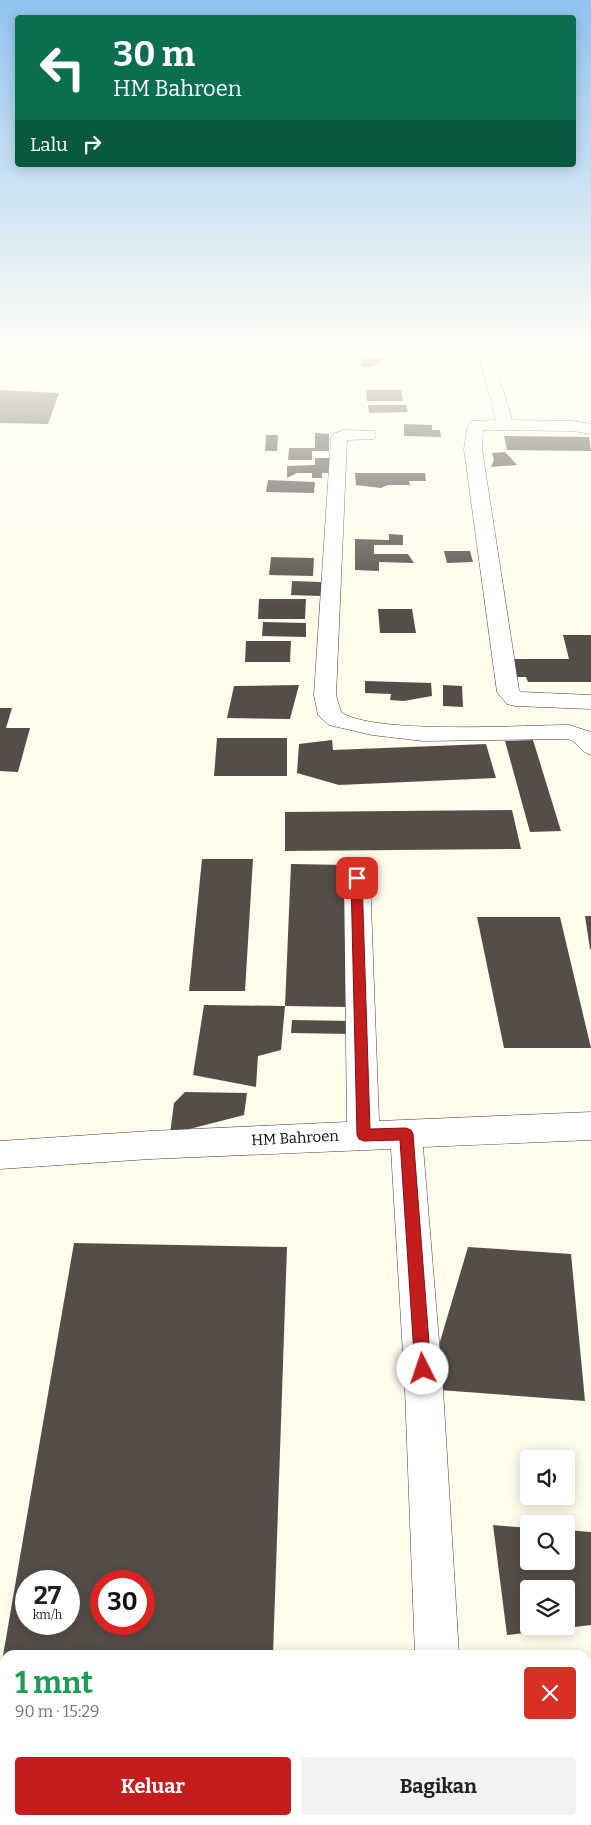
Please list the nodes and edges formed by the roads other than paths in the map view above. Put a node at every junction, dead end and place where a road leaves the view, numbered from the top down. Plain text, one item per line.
1 (474, 434) edge
2 (368, 435) dead end
3 (591, 702) edge
4 (591, 747) edge
5 (357, 878) dead end
6 (591, 1126) edge
7 (406, 1134) junction
8 (364, 1135) junction
9 (0, 1155) edge
10 (437, 1650) edge

1 - 3 street
2 - 4 street
5 - 8 street
6 - 7 street, HM Bahroen
7 - 8 street, HM Bahroen
7 - 10 street
8 - 9 street, HM Bahroen

